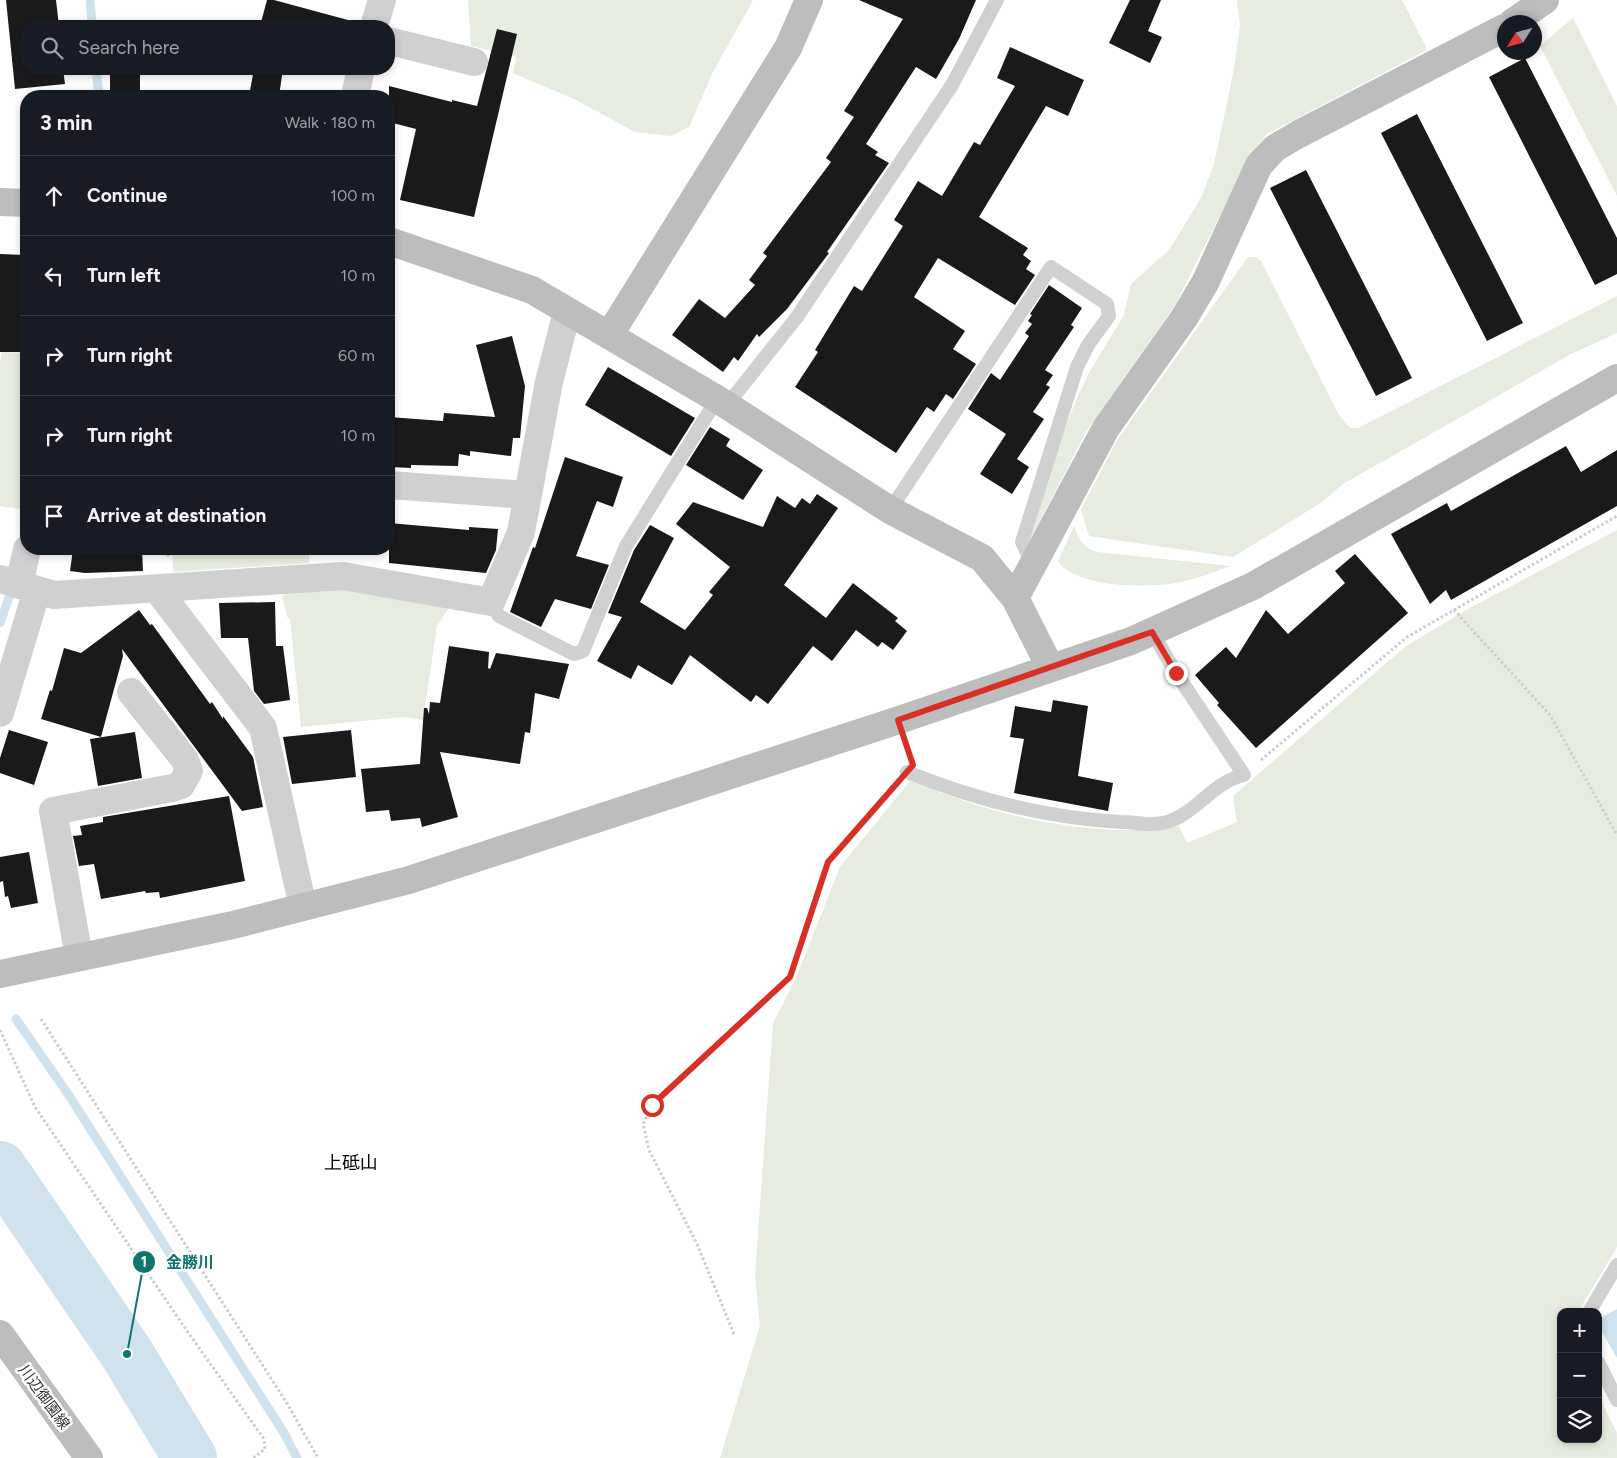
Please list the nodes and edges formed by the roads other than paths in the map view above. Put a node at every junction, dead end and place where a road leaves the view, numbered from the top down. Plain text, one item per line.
1 (382, 0) edge
2 (809, 0) edge
3 (997, 0) edge
4 (1545, 0) edge
5 (1523, 15) edge
6 (376, 20) edge
7 (1497, 32) edge
8 (395, 42) edge
9 (474, 62) dead end
10 (360, 75) edge
11 (356, 90) edge
12 (0, 202) edge
13 (20, 203) edge
14 (395, 243) edge
15 (567, 312) junction
16 (610, 334) junction
17 (1617, 378) edge
18 (722, 402) junction
19 (395, 485) edge
20 (528, 495) junction
21 (890, 510) junction
22 (26, 555) edge
23 (1033, 565) junction
24 (19, 585) edge
25 (157, 589) junction
26 (1015, 598) junction
27 (491, 602) junction
28 (1152, 632) junction
29 (1050, 667) junction
30 (131, 692) dead end
31 (0, 713) edge
32 (907, 772) road end
33 (303, 907) junction
34 (79, 957) junction
35 (0, 974) edge
36 (1617, 1265) edge
37 (1591, 1308) edge
38 (0, 1334) edge
39 (1602, 1370) edge
40 (1617, 1400) edge
41 (89, 1458) edge

1 - 6 street
2 - 16 street
3 - 18 lane
4 - 5 street
7 - 23 street
8 - 9 street
10 - 11 street
12 - 13 street
14 - 15 street
15 - 16 street
15 - 20 street
16 - 18 street
17 - 28 street
18 - 21 street
18 - 27 lane
19 - 20 street
20 - 27 street
21 - 23 lane
21 - 26 street
22 - 24 street
23 - 26 street
24 - 25 street
24 - 31 street
25 - 27 street
25 - 33 street
26 - 29 street
28 - 29 street
28 - 32 lane
29 - 33 street
30 - 34 street
33 - 34 street
34 - 35 street
36 - 37 lane
38 - 41 street, 川辺御園線
39 - 40 lane

